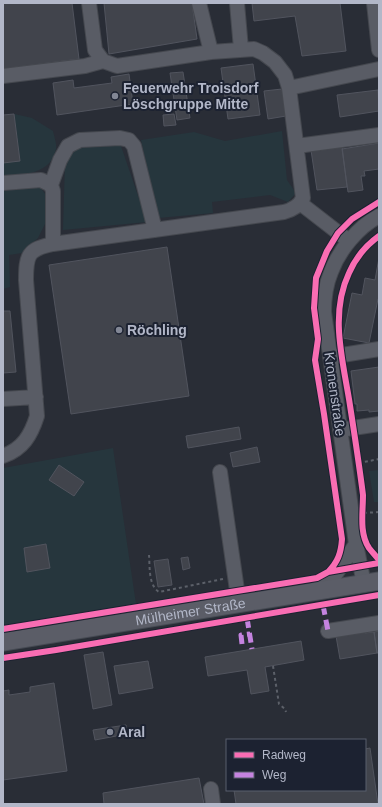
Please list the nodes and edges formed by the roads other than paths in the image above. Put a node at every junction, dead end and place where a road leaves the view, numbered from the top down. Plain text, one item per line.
1 (89, 3) edge
2 (199, 3) edge
3 (237, 3) edge
4 (374, 3) edge
5 (241, 50) junction
6 (379, 50) edge
7 (211, 52) junction
8 (103, 61) junction
9 (379, 69) edge
10 (3, 76) edge
11 (289, 88) junction
12 (379, 135) edge
13 (297, 146) junction
14 (3, 183) edge
15 (51, 185) junction
16 (300, 203) junction
17 (379, 216) edge
18 (155, 230) junction
19 (349, 242) junction
20 (53, 244) junction
21 (379, 349) edge
22 (330, 358) junction
23 (36, 397) junction
24 (3, 399) edge
25 (379, 424) edge
26 (340, 430) junction
27 (3, 456) edge
28 (220, 472) dead end
29 (356, 544) junction
30 (371, 583) edge
31 (310, 592) junction
32 (239, 604) junction
33 (379, 623) edge
34 (328, 631) dead end
35 (3, 642) edge
36 (211, 789) dead end
37 (213, 804) edge

1 - 8 street
2 - 7 street
3 - 5 street
4 - 6 street
5 - 7 street
5 - 11 street
7 - 8 street
8 - 10 street
9 - 11 street
11 - 13 street
12 - 13 street
13 - 16 street
14 - 15 street
15 - 18 street
15 - 20 street
16 - 18 street
16 - 19 street
17 - 19 street, Kronenstraße
18 - 20 street
19 - 22 street, Kronenstraße
20 - 23 street
21 - 22 street
22 - 26 street, Kronenstraße
23 - 24 street
23 - 27 street
25 - 26 street
26 - 29 street, Kronenstraße
28 - 32 street
29 - 30 street, Kronenstraße
29 - 31 street
30 - 31 main road, Mülheimer Straße
31 - 32 main road, Mülheimer Straße
32 - 35 main road, Mülheimer Straße
33 - 34 street
36 - 37 street

